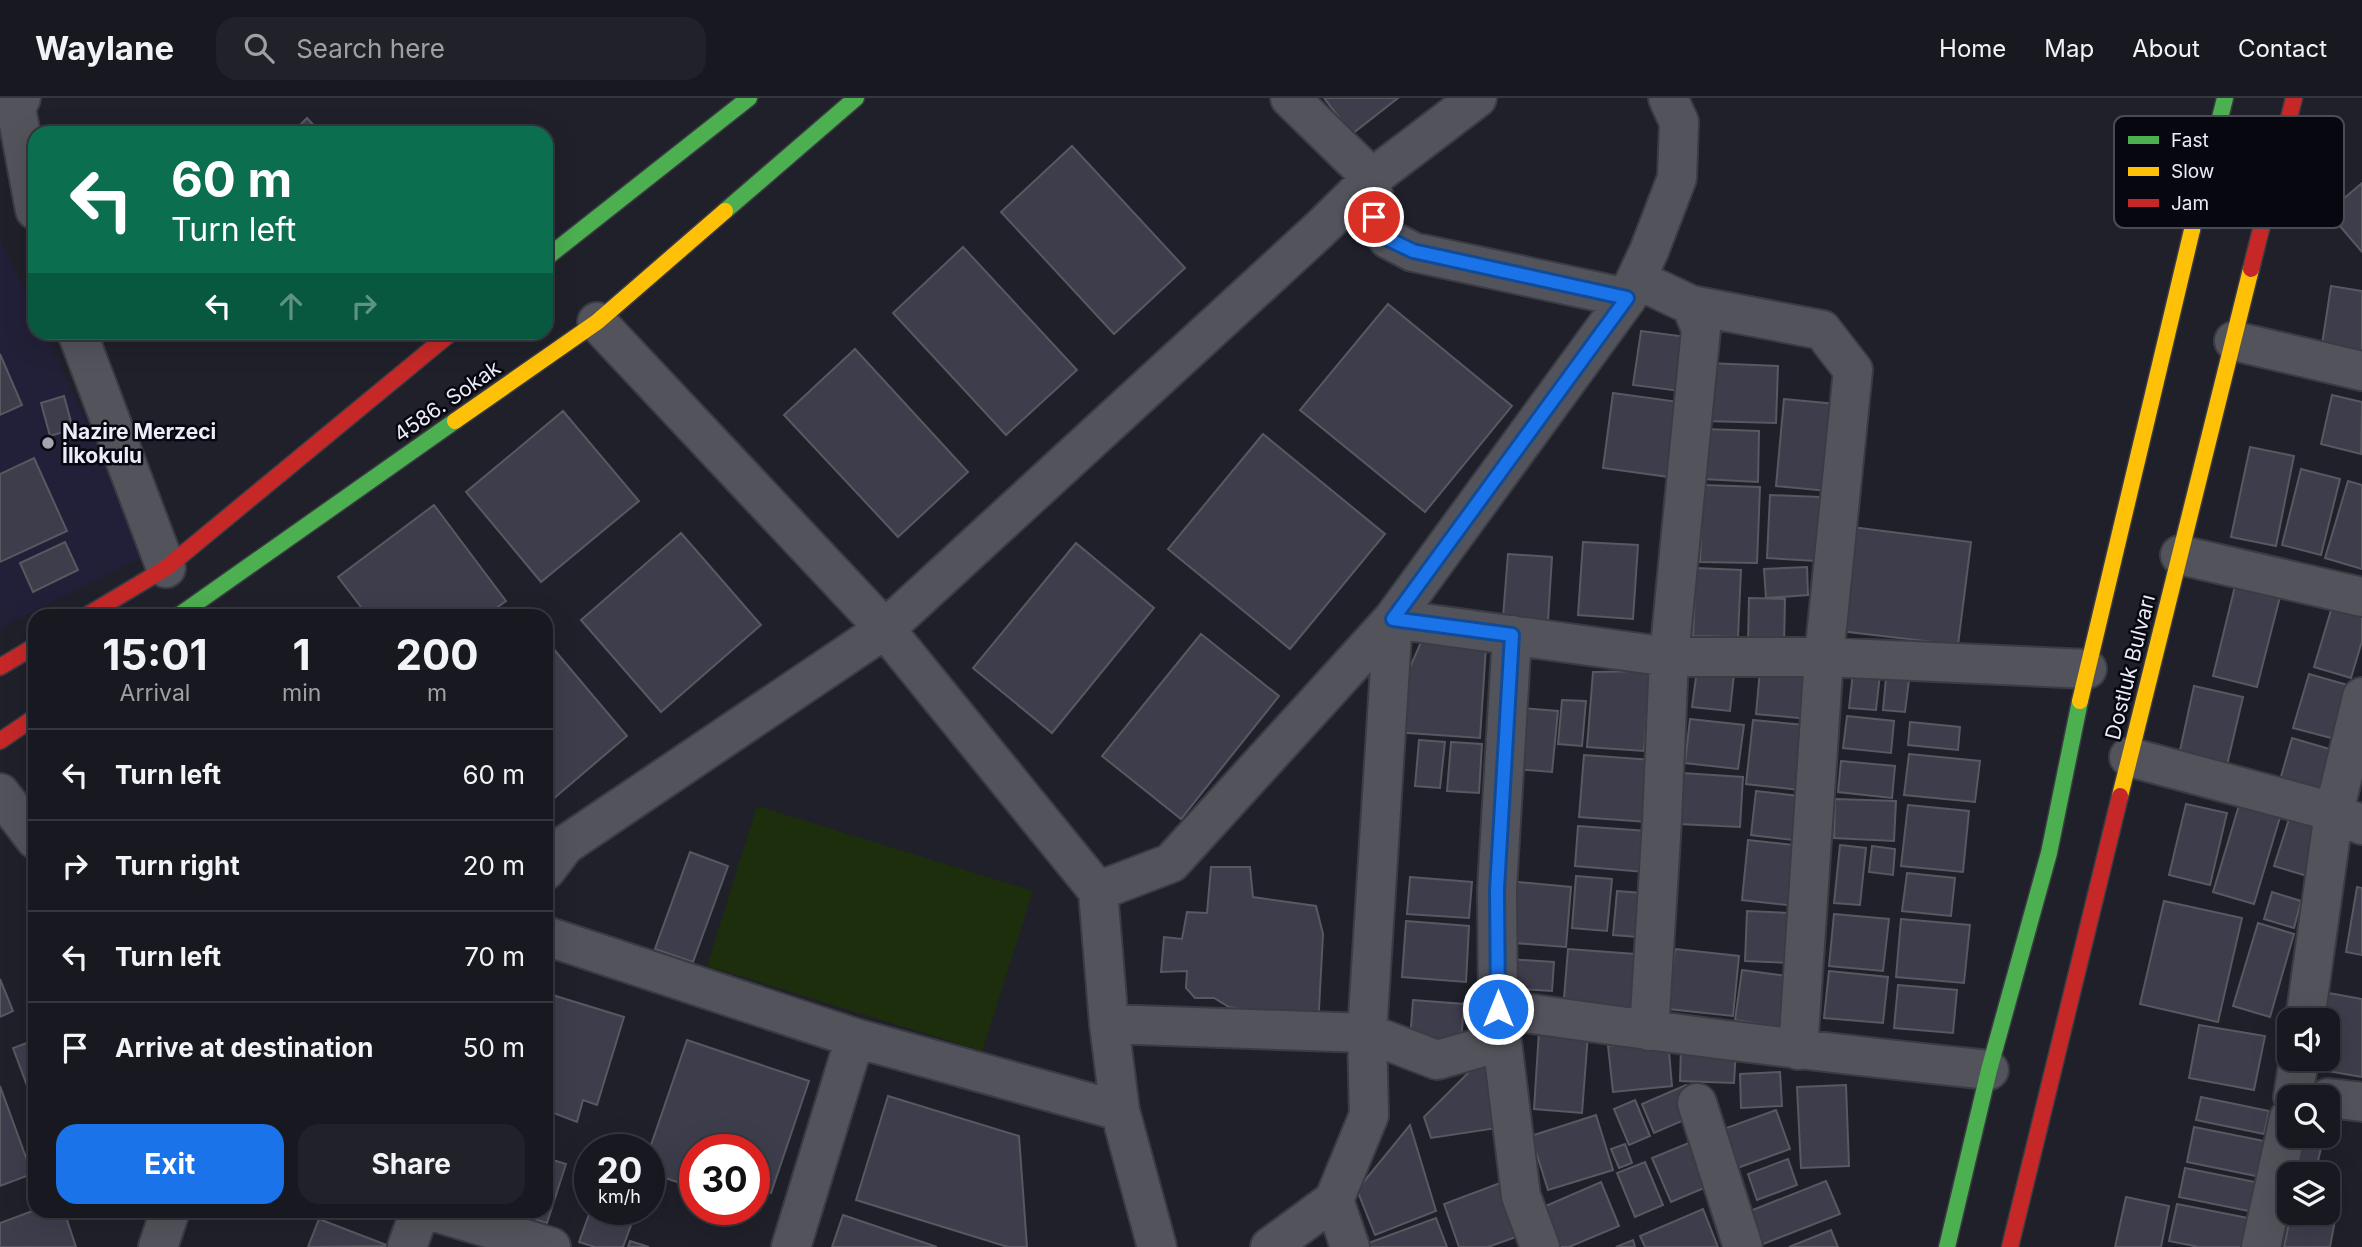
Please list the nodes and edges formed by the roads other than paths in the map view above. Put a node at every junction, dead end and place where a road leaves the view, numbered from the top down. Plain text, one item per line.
1 (21, 98) edge
2 (749, 98) edge
3 (856, 98) edge
4 (1290, 98) edge
5 (1477, 98) edge
6 (1668, 98) edge
7 (2225, 98) edge
8 (2294, 98) edge
9 (2220, 116) edge
10 (2290, 116) edge
11 (28, 172) edge
12 (1372, 178) junction
13 (2192, 228) edge
14 (2262, 228) edge
15 (553, 252) edge
16 (1632, 289) junction
17 (1691, 305) junction
18 (597, 322) junction
19 (80, 340) edge
20 (442, 340) edge
21 (2234, 341) junction
22 (2362, 371) edge
23 (2180, 555) junction
24 (166, 568) junction
25 (2362, 597) edge
26 (98, 609) edge
27 (188, 609) edge
28 (1393, 619) junction
29 (885, 629) junction
30 (1512, 635) junction
31 (28, 650) edge
32 (1669, 657) junction
33 (1824, 657) junction
34 (0, 667) edge
35 (2087, 669) junction
36 (2362, 697) edge
37 (28, 722) edge
38 (0, 741) edge
39 (2129, 757) junction
40 (0, 793) edge
41 (2348, 818) edge
42 (28, 830) edge
43 (553, 861) edge
44 (1098, 891) junction
45 (553, 938) edge
46 (2308, 1008) edge
47 (1109, 1024) junction
48 (1499, 1025) junction
49 (1649, 1031) junction
50 (1367, 1033) junction
51 (855, 1038) junction
52 (1798, 1051) junction
53 (1989, 1070) junction
54 (2340, 1099) edge
55 (2362, 1102) edge
56 (1697, 1103) dead end
57 (1120, 1111) junction
58 (2288, 1148) edge
59 (1334, 1199) junction
60 (168, 1218) edge
61 (417, 1218) edge
62 (455, 1218) edge
63 (158, 1247) edge
64 (407, 1247) edge
65 (551, 1247) edge
66 (791, 1247) edge
67 (1157, 1247) edge
68 (1270, 1247) edge
69 (1350, 1247) edge
70 (1540, 1247) edge
71 (1742, 1247) edge
72 (1947, 1247) edge
73 (2012, 1247) edge
74 (2261, 1247) edge

1 - 11 street
2 - 15 main road
3 - 18 main road, 4586. Sokak
4 - 12 street
5 - 12 street
6 - 16 street
7 - 9 main road, Dostluk Bulvarı
8 - 10 main road, Dostluk Bulvarı
12 - 16 street
12 - 29 street
13 - 35 main road, Dostluk Bulvarı
14 - 21 main road, Dostluk Bulvarı
16 - 17 street
16 - 28 street
17 - 32 street
17 - 33 street
18 - 27 main road, 4586. Sokak
18 - 29 street
19 - 24 street
20 - 24 main road
21 - 22 street
21 - 23 main road, Dostluk Bulvarı
23 - 25 street
23 - 39 main road, Dostluk Bulvarı
24 - 26 main road
28 - 30 street
28 - 44 street
28 - 50 street
29 - 43 street
29 - 44 street
30 - 32 street
30 - 48 street
31 - 34 main road
32 - 33 street
32 - 49 street
33 - 35 street
33 - 52 street
35 - 53 main road, Dostluk Bulvarı
36 - 41 street
37 - 38 main road
39 - 41 street
39 - 73 main road, Dostluk Bulvarı
40 - 42 street
41 - 46 street
44 - 47 street
45 - 51 street
47 - 50 street
47 - 57 street
48 - 49 street
48 - 50 street
48 - 70 street
49 - 52 street
50 - 59 street
51 - 57 street
51 - 66 street
52 - 53 street
53 - 72 main road, Dostluk Bulvarı
54 - 55 street
56 - 71 street
57 - 67 street
58 - 74 street
59 - 68 street
59 - 69 street
60 - 63 street
61 - 64 street
62 - 65 street

